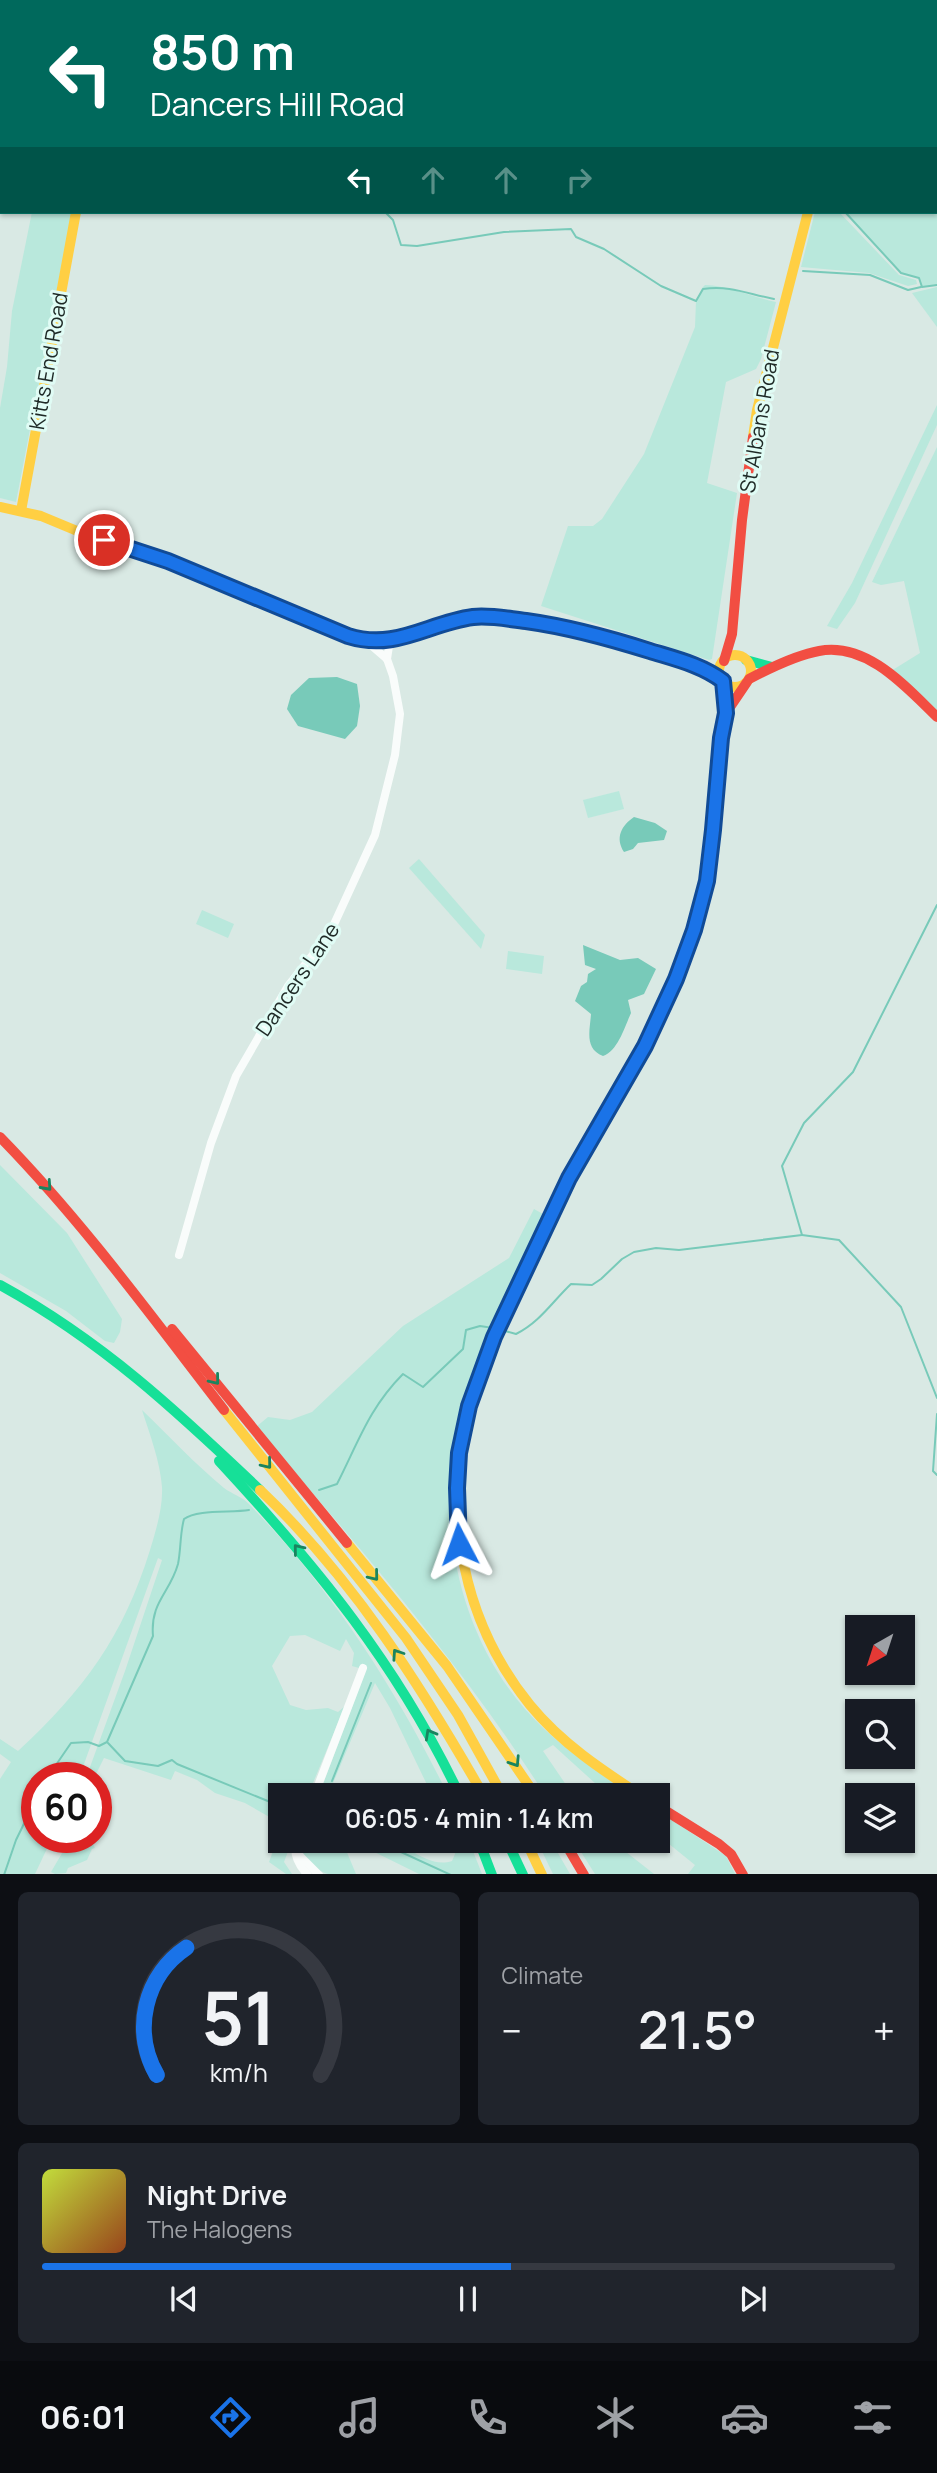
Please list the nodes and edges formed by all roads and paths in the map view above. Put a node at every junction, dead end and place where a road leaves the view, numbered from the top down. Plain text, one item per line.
1 (76, 214) edge
2 (807, 214) edge
3 (0, 507) edge
4 (21, 511) junction
5 (732, 634) junction
6 (390, 639) junction
7 (365, 640) junction
8 (387, 659) junction
9 (746, 660) junction
10 (723, 662) junction
11 (698, 666) junction
12 (772, 667) junction
13 (748, 680) junction
14 (723, 681) junction
15 (726, 713) junction
16 (937, 717) edge
17 (0, 1137) edge
18 (106, 1255) junction
19 (178, 1255) dead end
20 (0, 1286) edge
21 (29, 1302) junction
22 (363, 1668) dead end
23 (319, 1783) edge
24 (454, 1783) edge
25 (476, 1783) edge
26 (496, 1783) edge
27 (528, 1783) edge
28 (623, 1783) edge
29 (670, 1813) edge
30 (297, 1853) edge
31 (299, 1853) edge
32 (484, 1853) edge
33 (513, 1853) edge
34 (532, 1853) edge
35 (571, 1853) edge
36 (308, 1874) edge
37 (319, 1874) edge
38 (492, 1874) edge
39 (523, 1874) edge
40 (542, 1874) edge
41 (584, 1874) edge
42 (741, 1874) edge

1 - 4 main road, Kitts End Road
2 - 5 main road, St Albans Road
3 - 4 main road
4 - 7 main road
5 - 9 main road
5 - 10 main road, St Albans Road
6 - 7 main road
6 - 8 street, Dancers Lane
6 - 11 main road
7 - 8 street
8 - 19 street, Dancers Lane
9 - 10 main road
9 - 12 main road
9 - 13 main road
10 - 11 main road
10 - 14 main road
11 - 14 main road
12 - 13 main road
12 - 16 main road
13 - 14 main road
13 - 15 main road
14 - 15 main road
15 - 28 main road
17 -> 18 main road
18 -> 26 main road
18 -> 27 main road
20 - 21 main road
24 -> 21 main road
25 -> 21 main road
22 - 23 street
29 - 42 main road
30 - 36 street
31 - 37 street
32 - 38 main road
33 - 39 main road
34 - 40 main road
35 - 41 main road

